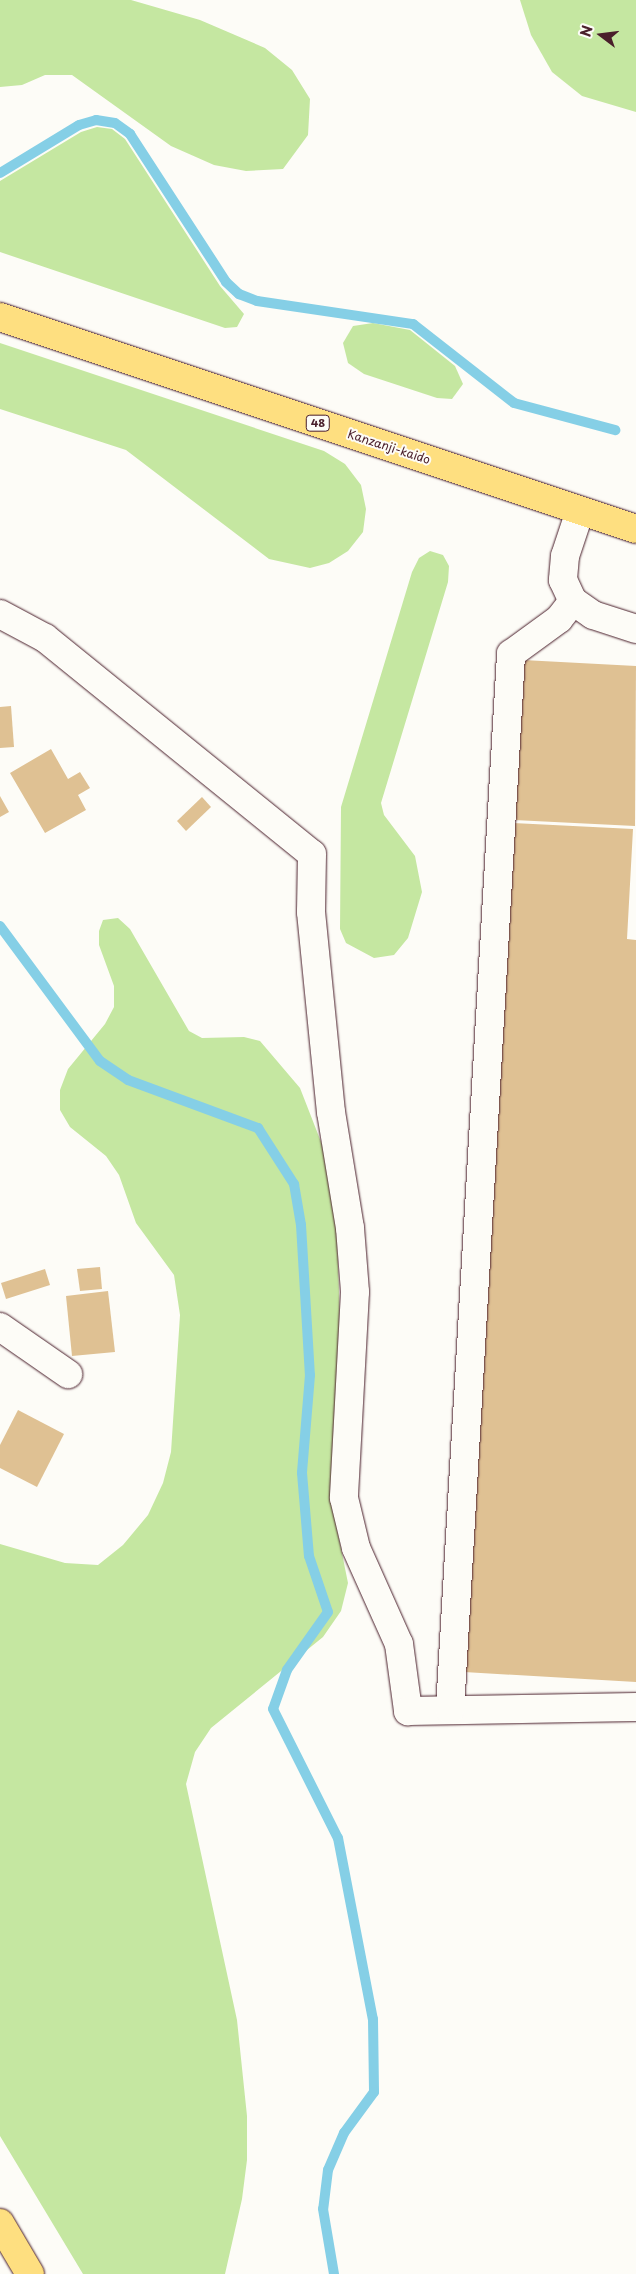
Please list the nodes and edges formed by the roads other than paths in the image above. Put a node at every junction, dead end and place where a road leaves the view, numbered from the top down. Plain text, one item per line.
1 (0, 317) edge
2 (580, 511) junction
3 (636, 529) edge
4 (573, 601) junction
5 (0, 614) edge
6 (636, 629) edge
7 (0, 1327) edge
8 (68, 1374) dead end
9 (636, 1707) edge
10 (450, 1710) junction
11 (0, 2223) edge
12 (30, 2274) edge

1 - 2 main road, Kanzanji-kaido / 48
2 - 3 main road, Kanzanji-kaido / 48
2 - 4 street
4 - 6 street
4 - 10 street
5 - 10 street
7 - 8 street
9 - 10 street
11 - 12 main road

